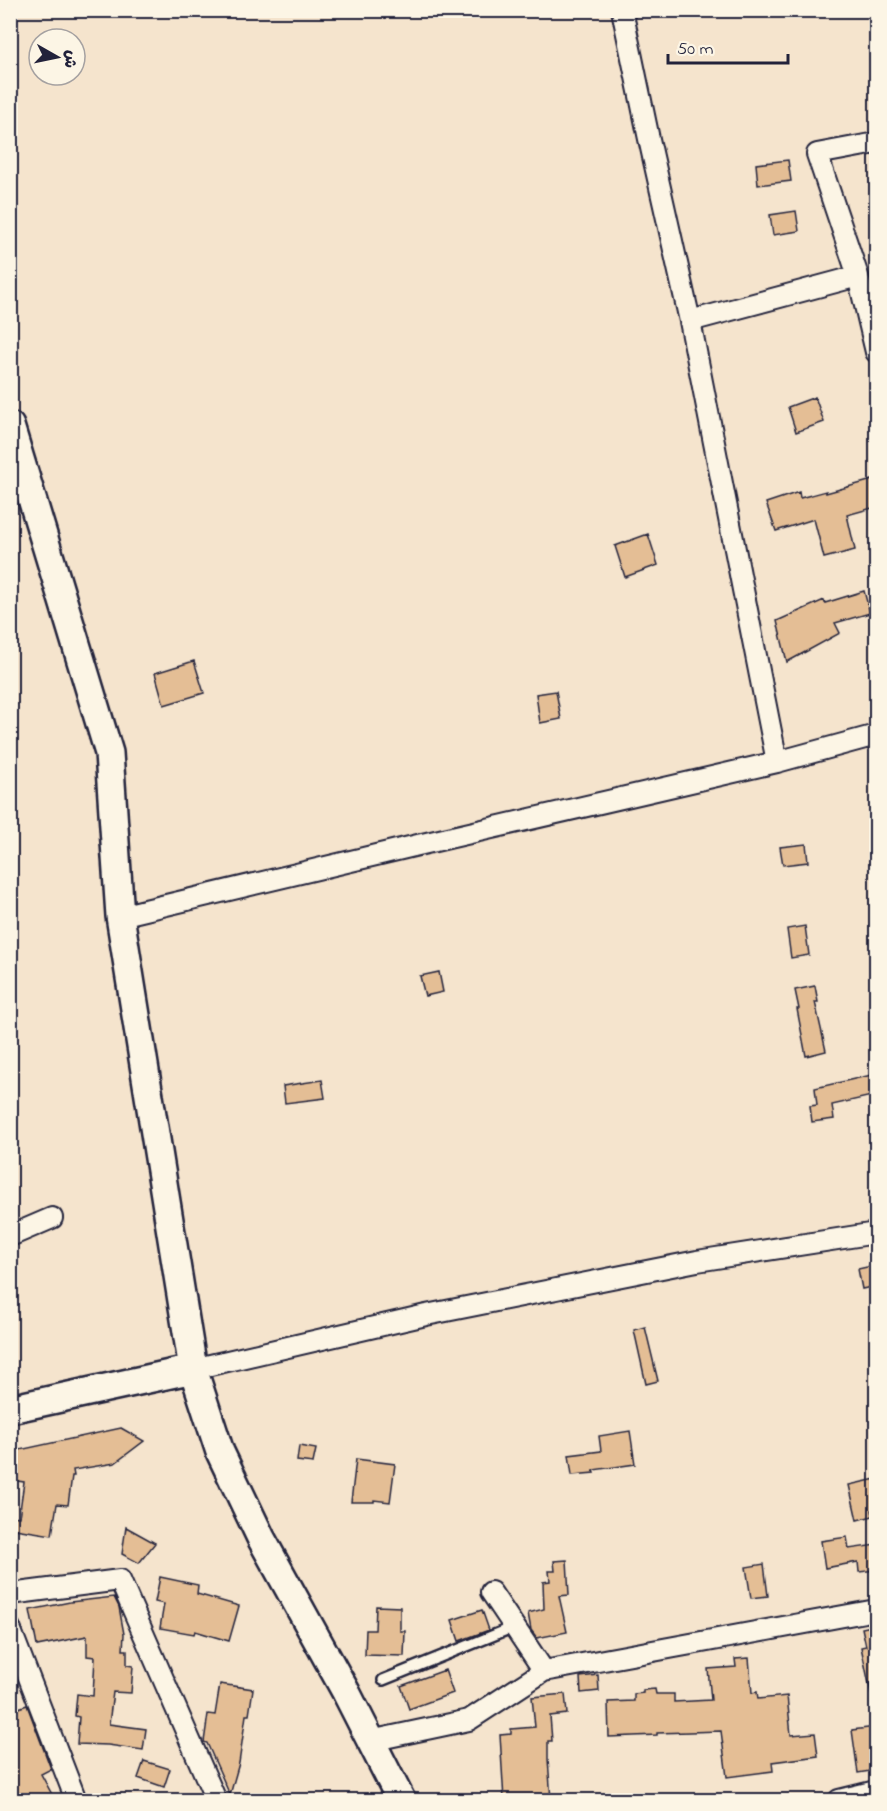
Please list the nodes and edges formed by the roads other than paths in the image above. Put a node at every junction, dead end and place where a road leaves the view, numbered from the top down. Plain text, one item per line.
1 (622, 10) edge
2 (876, 143) edge
3 (858, 276) junction
4 (690, 321) junction
5 (876, 352) edge
6 (12, 437) edge
7 (876, 735) edge
8 (777, 762) junction
9 (120, 916) junction
10 (52, 1218) dead end
11 (876, 1233) edge
12 (10, 1236) edge
13 (193, 1369) junction
14 (10, 1409) edge
15 (491, 1592) dead end
16 (10, 1594) edge
17 (876, 1610) edge
18 (514, 1627) junction
19 (10, 1628) edge
20 (544, 1671) junction
21 (383, 1680) dead end
22 (370, 1741) junction
23 (876, 1791) edge
24 (76, 1800) edge
25 (216, 1800) edge
26 (400, 1800) edge
27 (839, 1800) edge

1 - 4 street
2 - 3 street
3 - 4 street
3 - 5 street
4 - 8 street
6 - 9 street
7 - 8 street
8 - 9 street
9 - 13 street
10 - 12 street
11 - 13 street
13 - 14 street
13 - 22 street
15 - 18 street
16 - 25 street
17 - 20 street
18 - 20 street
18 - 21 lane
19 - 24 street
20 - 22 street
22 - 26 street
23 - 27 street

